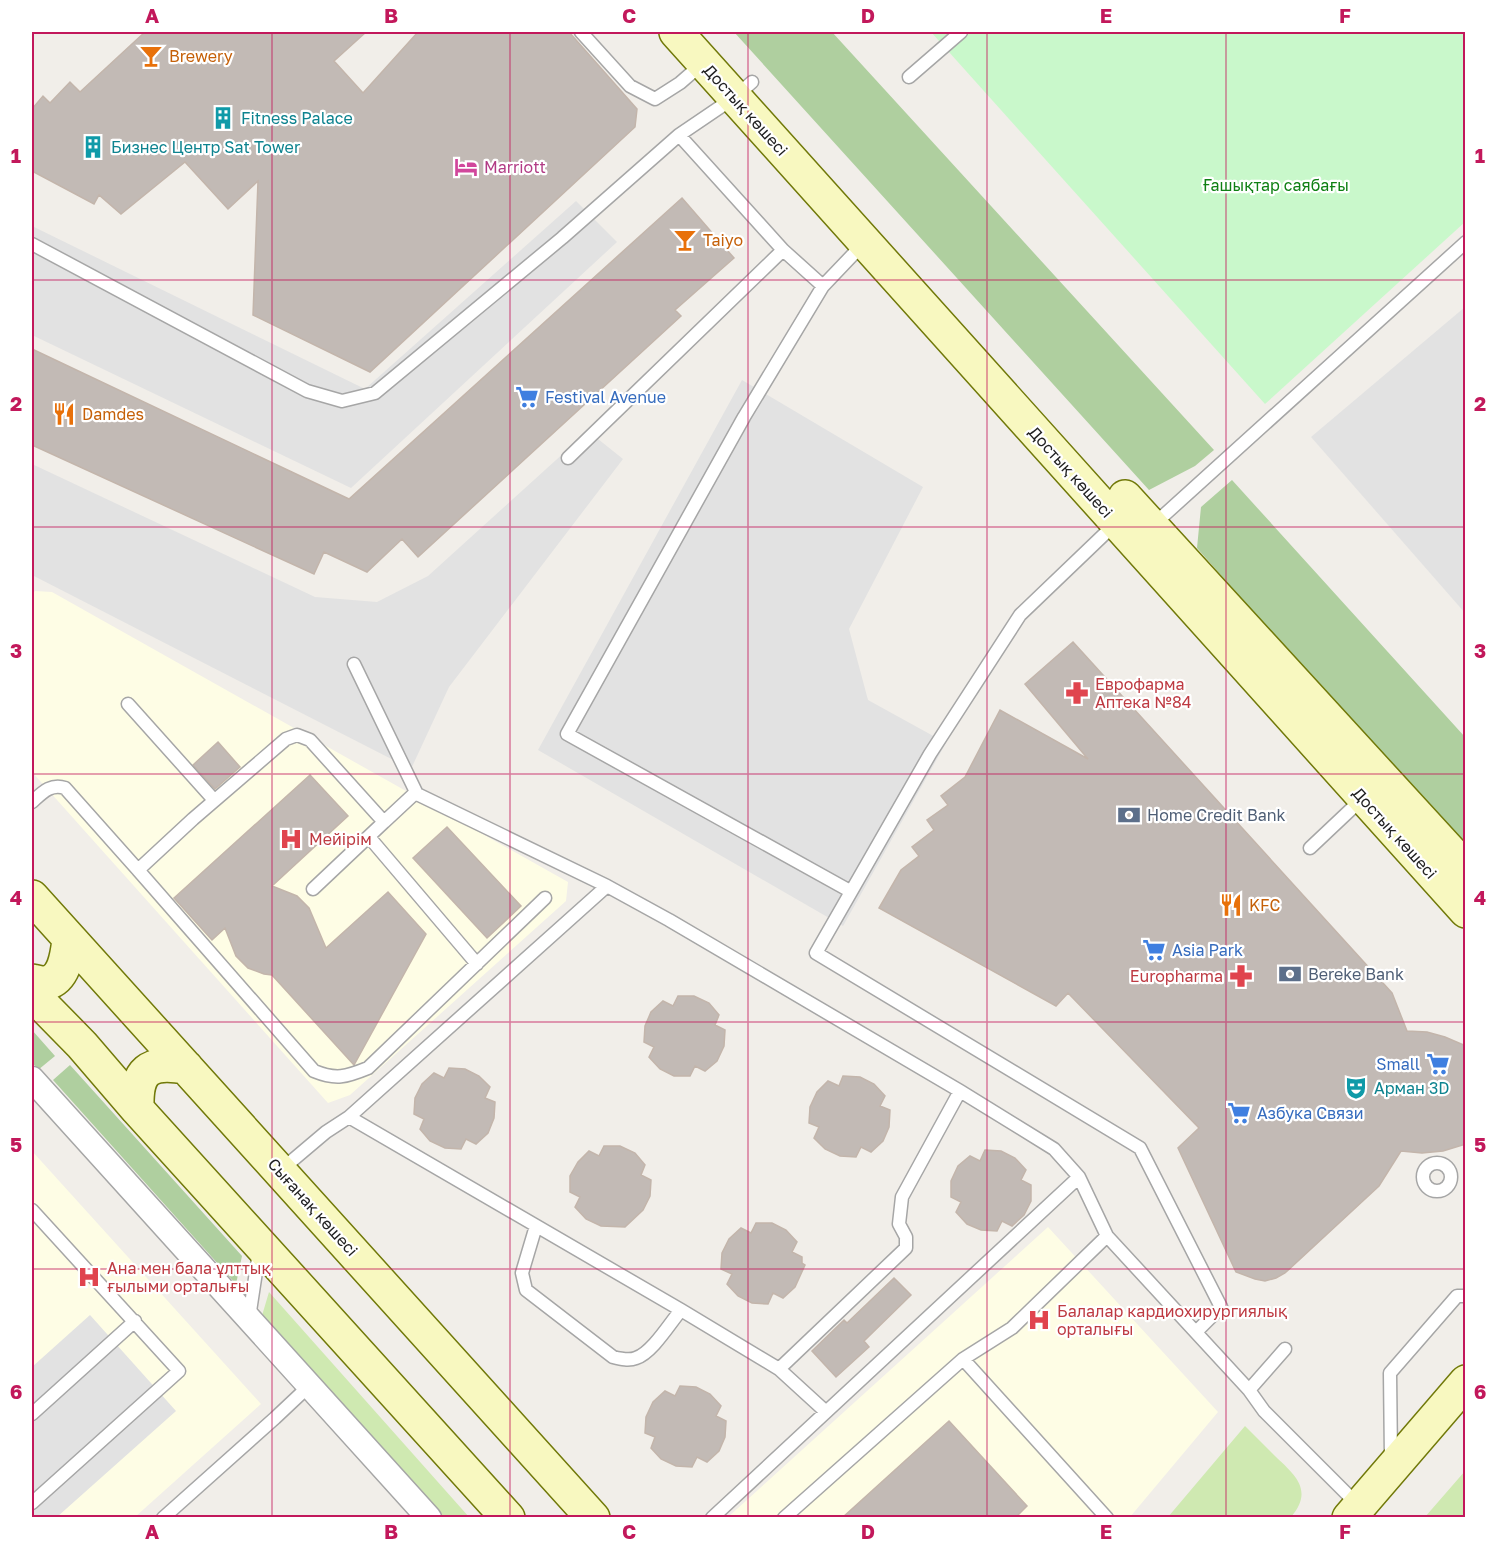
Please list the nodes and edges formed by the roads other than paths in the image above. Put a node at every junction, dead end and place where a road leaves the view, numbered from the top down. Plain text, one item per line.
1 (581, 32) edge
2 (676, 32) edge
3 (961, 32) edge
4 (705, 47) edge
5 (909, 77) dead end
6 (744, 89) junction
7 (679, 135) junction
8 (865, 242) junction
9 (1466, 242) edge
10 (32, 244) edge
11 (783, 250) junction
12 (823, 286) junction
13 (568, 458) dead end
14 (1116, 522) junction
15 (1151, 527) junction
16 (354, 664) dead end
17 (128, 704) dead end
18 (417, 795) junction
19 (1363, 797) junction
20 (214, 800) junction
21 (32, 802) edge
22 (384, 822) junction
23 (369, 837) junction
24 (1310, 848) dead end
25 (1466, 869) edge
26 (138, 870) junction
27 (607, 886) junction
28 (313, 889) dead end
29 (850, 891) junction
30 (32, 897) edge
31 (545, 898) dead end
32 (1466, 911) edge
33 (69, 940) junction
34 (477, 964) junction
35 (32, 981) edge
36 (32, 993) edge
37 (186, 1067) junction
38 (32, 1079) edge
39 (960, 1091) junction
40 (137, 1108) junction
41 (350, 1117) junction
42 (280, 1170) junction
43 (1078, 1177) junction
44 (32, 1210) edge
45 (536, 1226) junction
46 (1107, 1236) junction
47 (261, 1245) junction
48 (1466, 1296) edge
49 (681, 1310) junction
50 (248, 1318) junction
51 (135, 1321) junction
52 (1196, 1332) junction
53 (1285, 1348) dead end
54 (963, 1359) junction
55 (779, 1369) junction
56 (1466, 1382) edge
57 (309, 1386) junction
58 (1249, 1390) junction
59 (825, 1411) junction
60 (32, 1414) edge
61 (1391, 1469) junction
62 (32, 1503) edge
63 (1354, 1512) edge
64 (163, 1518) edge
65 (429, 1518) edge
66 (508, 1518) edge
67 (593, 1518) edge
68 (712, 1518) edge
69 (784, 1518) edge
70 (1107, 1518) edge

1 - 4 lane
2 - 4 street, Достық көшесі
3 - 5 lane
4 - 6 street, Достық көшесі
6 - 7 lane
6 - 8 street, Достық көшесі
6 - 15 street, Достық көшесі
7 - 10 lane
7 - 11 lane
8 - 12 lane
8 - 14 street, Достық көшесі
9 - 15 lane
11 - 12 lane
11 - 13 lane
12 - 29 lane
14 - 19 street, Достық көшесі
14 - 29 lane
15 - 25 street, Достық көшесі
16 - 18 lane
17 - 20 lane
18 - 22 lane
18 - 27 lane
19 - 24 lane
19 - 32 street, Достық көшесі
20 - 22 lane
20 - 26 lane
21 - 26 lane
22 - 23 lane
23 - 28 lane
23 - 34 lane
26 - 34 lane
27 - 39 lane
27 - 41 lane
29 - 52 lane
30 - 33 street, Сығанақ көшесі
31 - 34 lane
33 - 35 street
33 - 37 street, Сығанақ көшесі
36 - 40 street
37 - 40 street
37 - 42 street, Сығанақ көшесі
38 - 50 street
39 - 43 lane
39 - 55 lane
40 - 47 street
41 - 42 lane
41 - 45 lane
42 - 67 street, Сығанақ көшесі
43 - 46 lane
43 - 59 lane
44 - 51 lane
45 - 49 lane
45 - 49 lane
46 - 52 lane
46 - 54 lane
47 - 50 lane
47 - 66 street
48 - 61 lane
49 - 55 lane
50 - 57 street
51 - 60 lane
51 - 62 lane
52 - 58 lane
53 - 58 lane
54 - 69 lane
54 - 70 lane
55 - 59 lane
56 - 61 street
57 - 64 lane
57 - 65 street
58 - 63 lane
59 - 68 lane
61 - 63 street

